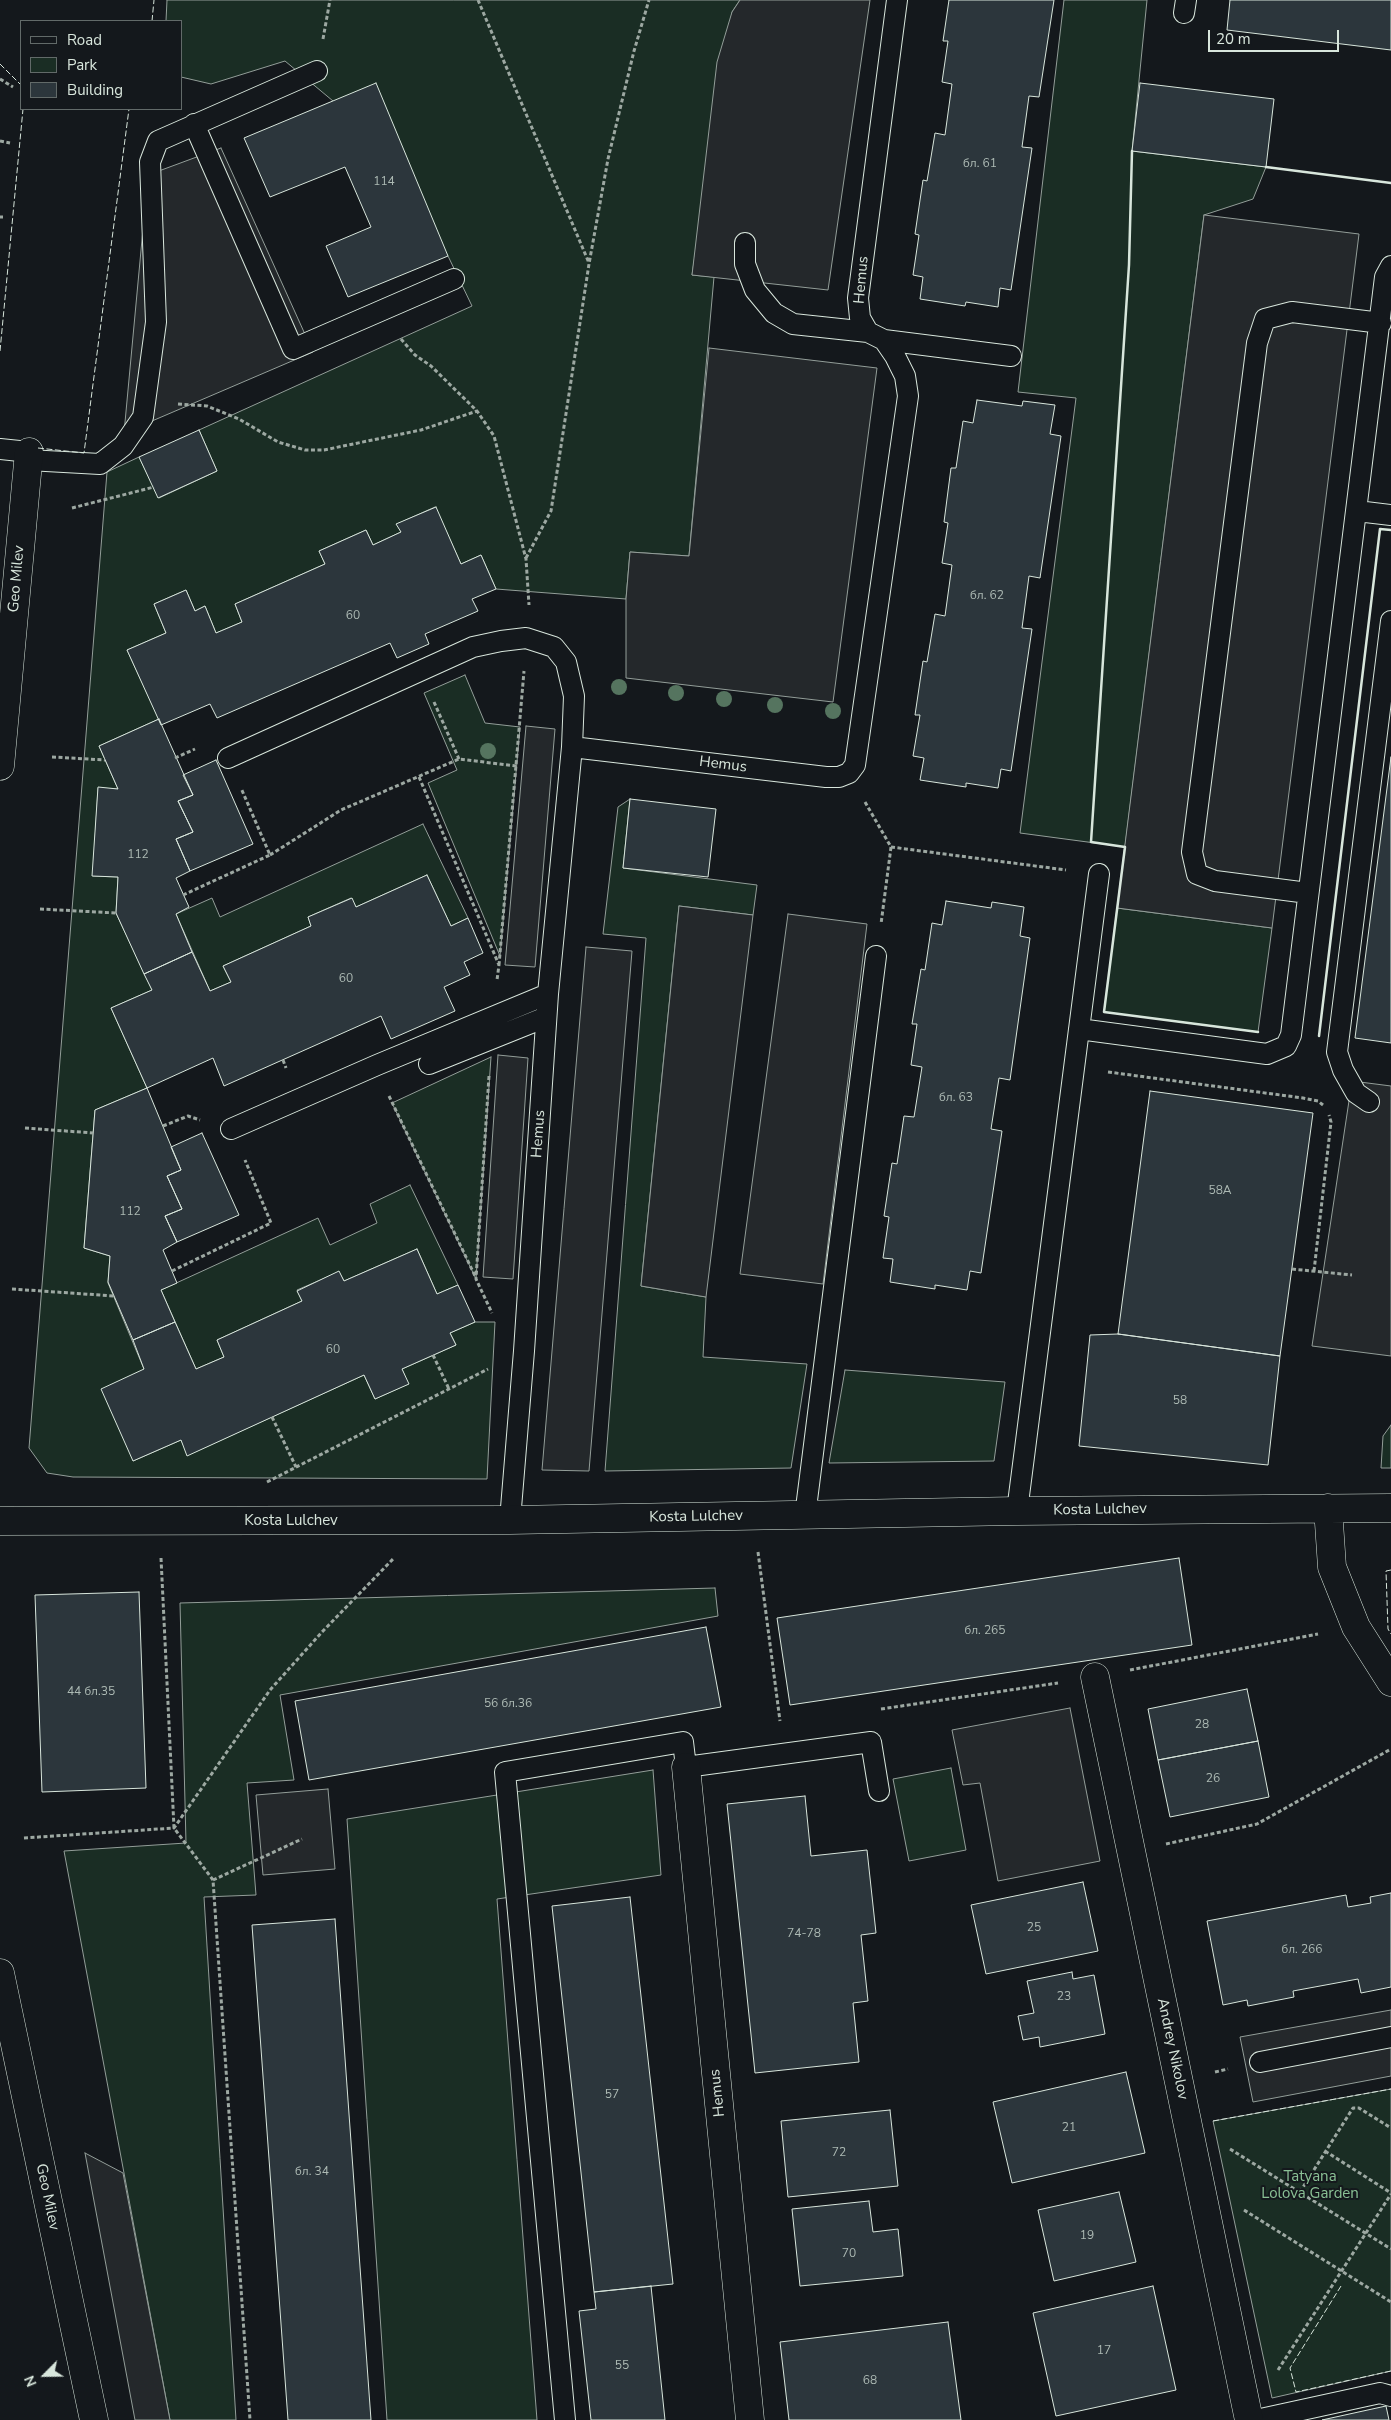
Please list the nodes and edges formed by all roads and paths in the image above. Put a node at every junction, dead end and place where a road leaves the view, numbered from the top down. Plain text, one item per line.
1 (330, 0) edge
2 (478, 0) edge
3 (649, 0) edge
4 (897, 0) edge
5 (317, 72) joint
6 (0, 78) edge
7 (13, 87) dead end
8 (194, 124) junction
9 (0, 142) edge
10 (10, 142) dead end
11 (745, 243) dead end
12 (590, 264) junction
13 (1391, 266) edge
14 (454, 279) dead end
15 (1381, 323) junction
16 (876, 336) junction
17 (415, 355) dead end
18 (1011, 356) dead end
19 (478, 412) junction
20 (143, 417) junction
21 (0, 449) edge
22 (29, 456) junction
23 (154, 487) dead end
24 (72, 508) dead end
25 (1357, 511) junction
26 (1391, 515) edge
27 (526, 559) junction
28 (1391, 621) edge
29 (526, 638) junction
30 (421, 672) junction
31 (572, 747) junction
32 (198, 748) dead end
33 (52, 757) dead end
34 (175, 758) dead end
35 (228, 758) dead end
36 (459, 759) junction
37 (105, 760) dead end
38 (0, 766) edge
39 (516, 766) junction
40 (849, 773) junction
41 (244, 794) dead end
42 (891, 847) junction
43 (270, 855) junction
44 (1098, 874) joint
45 (1308, 893) junction
46 (183, 895) dead end
47 (40, 909) dead end
48 (116, 913) dead end
49 (876, 956) joint
50 (499, 965) dead end
51 (548, 994) junction
52 (546, 1017) junction
53 (1079, 1029) junction
54 (429, 1064) dead end
55 (377, 1065) junction
56 (1075, 1068) junction
57 (1369, 1102) dead end
58 (188, 1116) dead end
59 (163, 1126) dead end
60 (24, 1128) dead end
61 (231, 1129) joint
62 (92, 1133) dead end
63 (1292, 1268) dead end
64 (172, 1271) dead end
65 (1314, 1271) junction
66 (1352, 1275) dead end
67 (476, 1279) dead end
68 (12, 1289) dead end
69 (114, 1296) dead end
70 (524, 1351) junction
71 (433, 1355) dead end
72 (449, 1389) junction
73 (272, 1418) dead end
74 (296, 1467) junction
75 (265, 1483) dead end
76 (1328, 1508) junction
77 (1391, 1508) edge
78 (1017, 1511) junction
79 (806, 1516) junction
80 (510, 1520) junction
81 (0, 1521) edge
82 (758, 1551) dead end
83 (397, 1555) dead end
84 (161, 1558) dead end
85 (1356, 1627) junction
86 (1095, 1677) junction
87 (1391, 1682) edge
88 (879, 1710) dead end
89 (780, 1724) dead end
90 (1391, 1749) edge
91 (686, 1767) junction
92 (880, 1791) dead end
93 (174, 1828) junction
94 (24, 1838) dead end
95 (302, 1839) dead end
96 (1131, 1852) junction
97 (214, 1880) junction
98 (0, 1973) edge
99 (1391, 2037) edge
100 (1260, 2062) joint
101 (1179, 2080) junction
102 (1391, 2128) edge
103 (1226, 2146) dead end
104 (1325, 2151) junction
105 (1300, 2192) junction
106 (1391, 2194) edge
107 (1239, 2206) dead end
108 (1366, 2234) junction
109 (1391, 2249) edge
110 (1341, 2271) junction
111 (1391, 2302) edge
112 (1274, 2375) dead end
113 (1391, 2396) edge
114 (94, 2420) edge
115 (250, 2420) edge
116 (565, 2420) edge
117 (750, 2420) edge
118 (1249, 2420) edge
119 (1256, 2420) edge

1 - 5 path
2 - 12 path
3 - 12 path
4 - 16 lane, Hemus
5 - 8 lane
6 - 7 path
8 - 14 lane
8 - 20 lane
9 - 10 path
11 - 16 lane
12 - 27 path
13 - 15 lane
15 - 25 lane
15 - 45 lane
16 - 18 lane
16 - 40 lane, Hemus
17 - 19 path
19 - 20 path
19 - 27 path
20 - 22 lane
21 - 22 lane
22 - 38 street, Geo Milev
23 - 24 path
25 - 26 lane
25 - 45 lane
27 - 29 path
28 - 57 lane
29 - 30 lane
29 - 31 lane
29 - 39 path
30 - 35 lane
30 - 36 path
31 - 40 lane, Hemus
31 - 51 lane, Hemus
32 - 34 path
33 - 37 path
36 - 39 path
36 - 43 path
39 - 50 path
40 - 42 path
41 - 43 path
42 - 44 path
42 - 49 path
43 - 46 path
44 - 53 lane
45 - 53 lane
47 - 48 path
49 - 79 lane
51 - 52 lane, Hemus
51 - 55 lane
52 - 54 lane
52 - 70 lane, Hemus
53 - 56 lane
55 - 61 lane
55 - 67 path
56 - 65 path
56 - 78 lane
58 - 59 path
60 - 62 path
61 - 64 path
63 - 65 path
65 - 66 path
68 - 69 path
70 - 72 path
70 - 80 lane, Hemus
71 - 72 path
72 - 74 path
73 - 74 path
74 - 75 path
76 - 77 street, Kosta Lulchev
76 - 78 street, Kosta Lulchev
76 - 85 street
78 - 79 street, Kosta Lulchev
79 - 80 street, Kosta Lulchev
80 - 81 street, Kosta Lulchev
82 - 89 path
83 - 93 path
84 - 93 path
85 - 86 path
85 - 87 street
86 - 88 path
86 - 96 street, Andrey Nikolov
90 - 96 path
91 - 92 lane
91 - 116 lane
91 - 117 street, Hemus
93 - 94 path
93 - 97 path
95 - 97 path
96 - 101 street, Andrey Nikolov
97 - 115 path
98 - 114 street, Geo Milev
99 - 100 lane
100 - 101 path
101 - 118 street, Andrey Nikolov
102 - 104 path
103 - 105 path
104 - 105 path
104 - 106 path
105 - 108 path
106 - 108 path
107 - 110 path
108 - 109 path
108 - 110 path
110 - 111 path
110 - 112 path
113 - 119 lane

